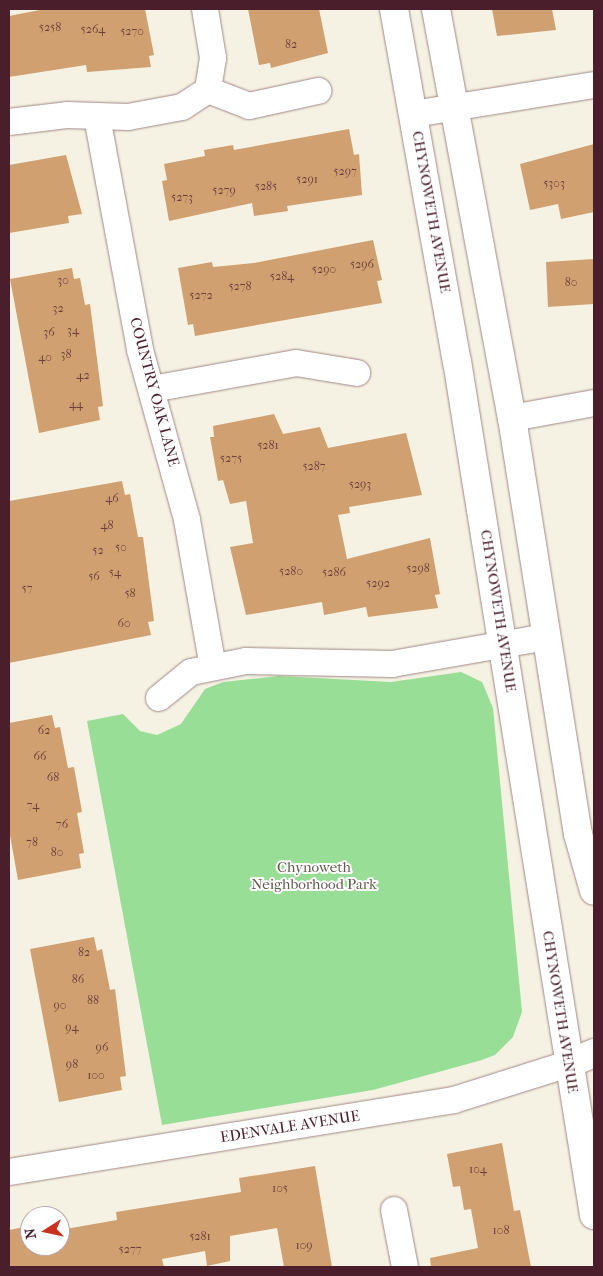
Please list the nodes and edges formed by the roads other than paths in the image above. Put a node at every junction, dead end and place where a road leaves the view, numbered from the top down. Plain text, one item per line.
1 (205, 9) edge
2 (394, 9) edge
3 (436, 9) edge
4 (594, 85) edge
5 (208, 90) junction
6 (318, 92) dead end
7 (454, 107) junction
8 (413, 114) junction
9 (97, 117) junction
10 (9, 122) edge
11 (357, 373) dead end
12 (152, 389) junction
13 (594, 403) edge
14 (512, 418) junction
15 (546, 637) junction
16 (503, 645) junction
17 (213, 667) junction
18 (159, 698) dead end
19 (594, 890) edge
20 (594, 1053) edge
21 (568, 1064) junction
22 (9, 1172) edge
23 (394, 1210) dead end
24 (594, 1216) edge
25 (405, 1267) edge

1 - 5 street
2 - 8 street, CHYNOWETH AVENUE
3 - 7 street
4 - 7 street
5 - 6 street
5 - 9 street
7 - 8 street
7 - 14 street
8 - 16 street, CHYNOWETH AVENUE
9 - 10 street
9 - 12 street, COUNTRY OAK LANE
11 - 12 street
12 - 17 street, COUNTRY OAK LANE
13 - 14 street
14 - 15 street
15 - 16 street
15 - 19 street
16 - 17 street
16 - 21 street, CHYNOWETH AVENUE
17 - 18 street
20 - 21 street
21 - 22 street, EDENVALE AVENUE
21 - 24 street, CHYNOWETH AVENUE
23 - 25 street

